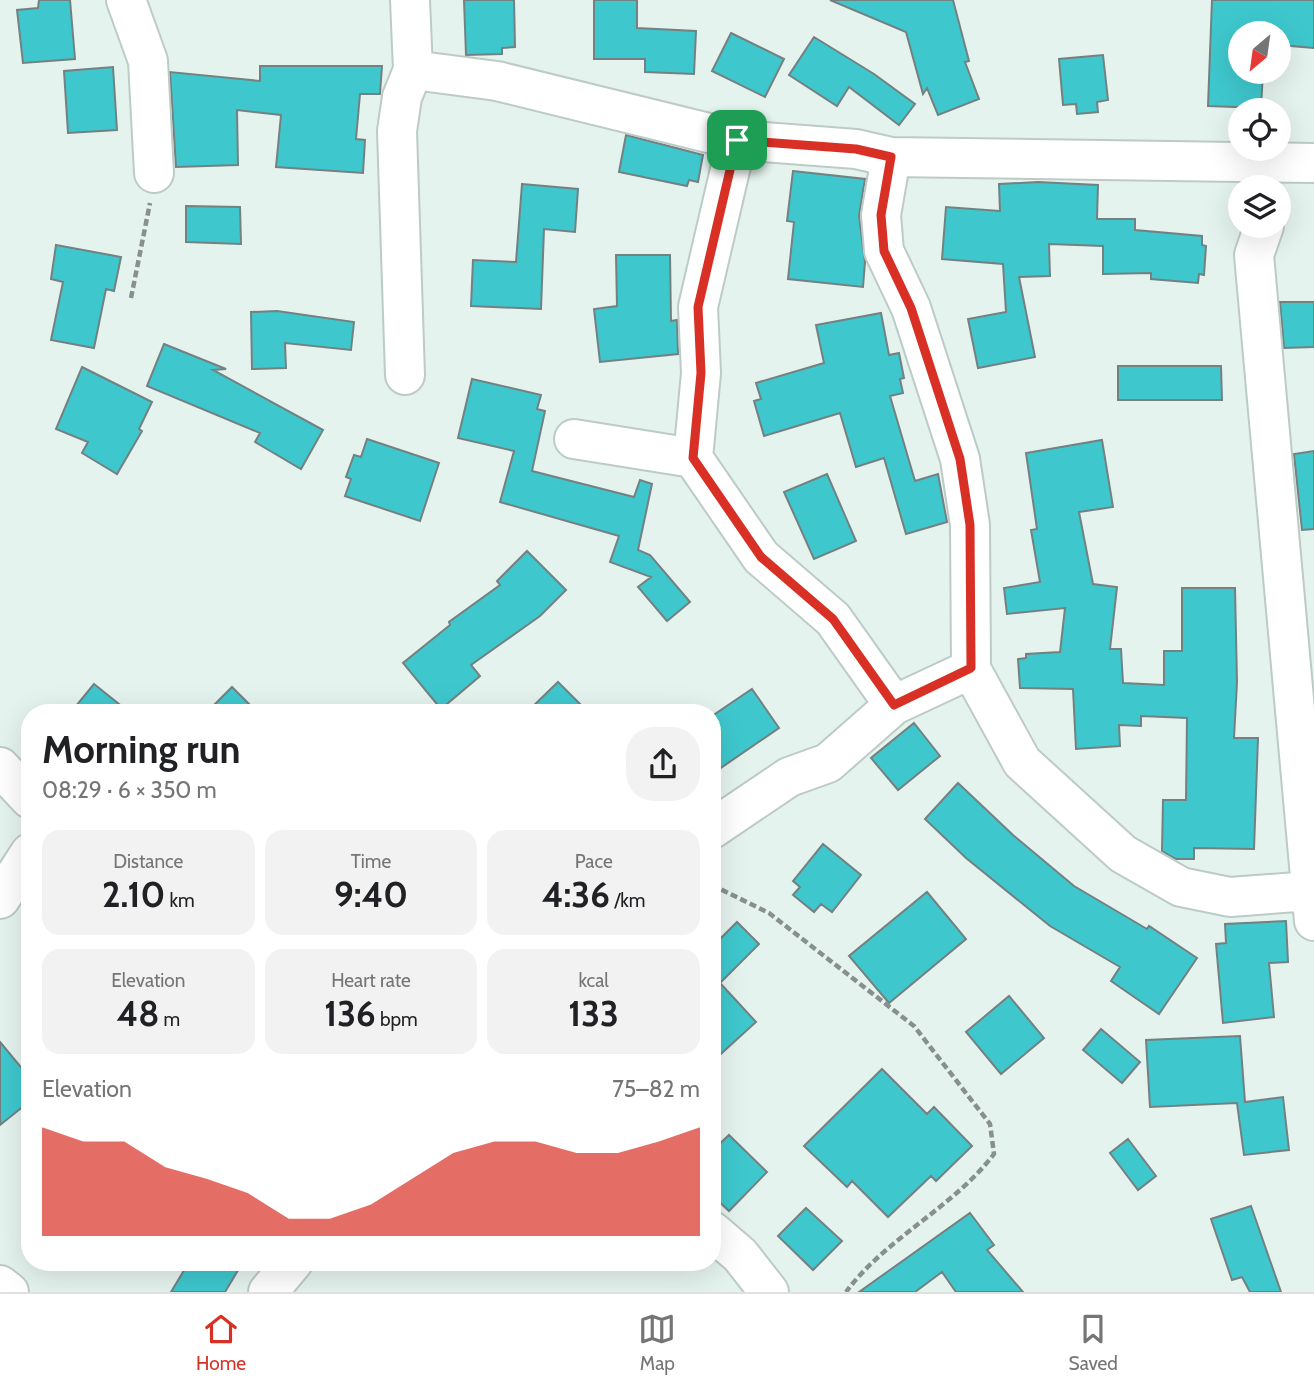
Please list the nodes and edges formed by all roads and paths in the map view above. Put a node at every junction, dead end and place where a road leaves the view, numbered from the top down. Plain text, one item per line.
1 (127, 0) edge
2 (410, 0) edge
3 (412, 71) junction
4 (737, 140) junction
5 (891, 157) junction
6 (1291, 171) edge
7 (154, 173) joint
8 (1260, 238) edge
9 (131, 298) dead end
10 (405, 375) dead end
11 (574, 439) dead end
12 (693, 458) junction
13 (971, 668) junction
14 (894, 705) junction
15 (0, 767) edge
16 (21, 789) edge
17 (721, 824) edge
18 (21, 867) edge
19 (721, 889) edge
20 (0, 899) edge
21 (1312, 906) edge
22 (721, 1239) edge
23 (286, 1271) edge
24 (0, 1285) edge
25 (9, 1292) edge
26 (268, 1292) edge
27 (769, 1292) edge
28 (846, 1292) edge

1 - 7 street
2 - 3 street
3 - 4 street
3 - 10 street
4 - 5 street
4 - 12 street
5 - 6 street
5 - 13 street
7 - 9 path
8 - 21 street
11 - 12 street
12 - 14 street
13 - 14 street
13 - 21 street
14 - 17 street
15 - 16 street
18 - 20 street
19 - 28 path
22 - 27 street
23 - 26 street
24 - 25 street

